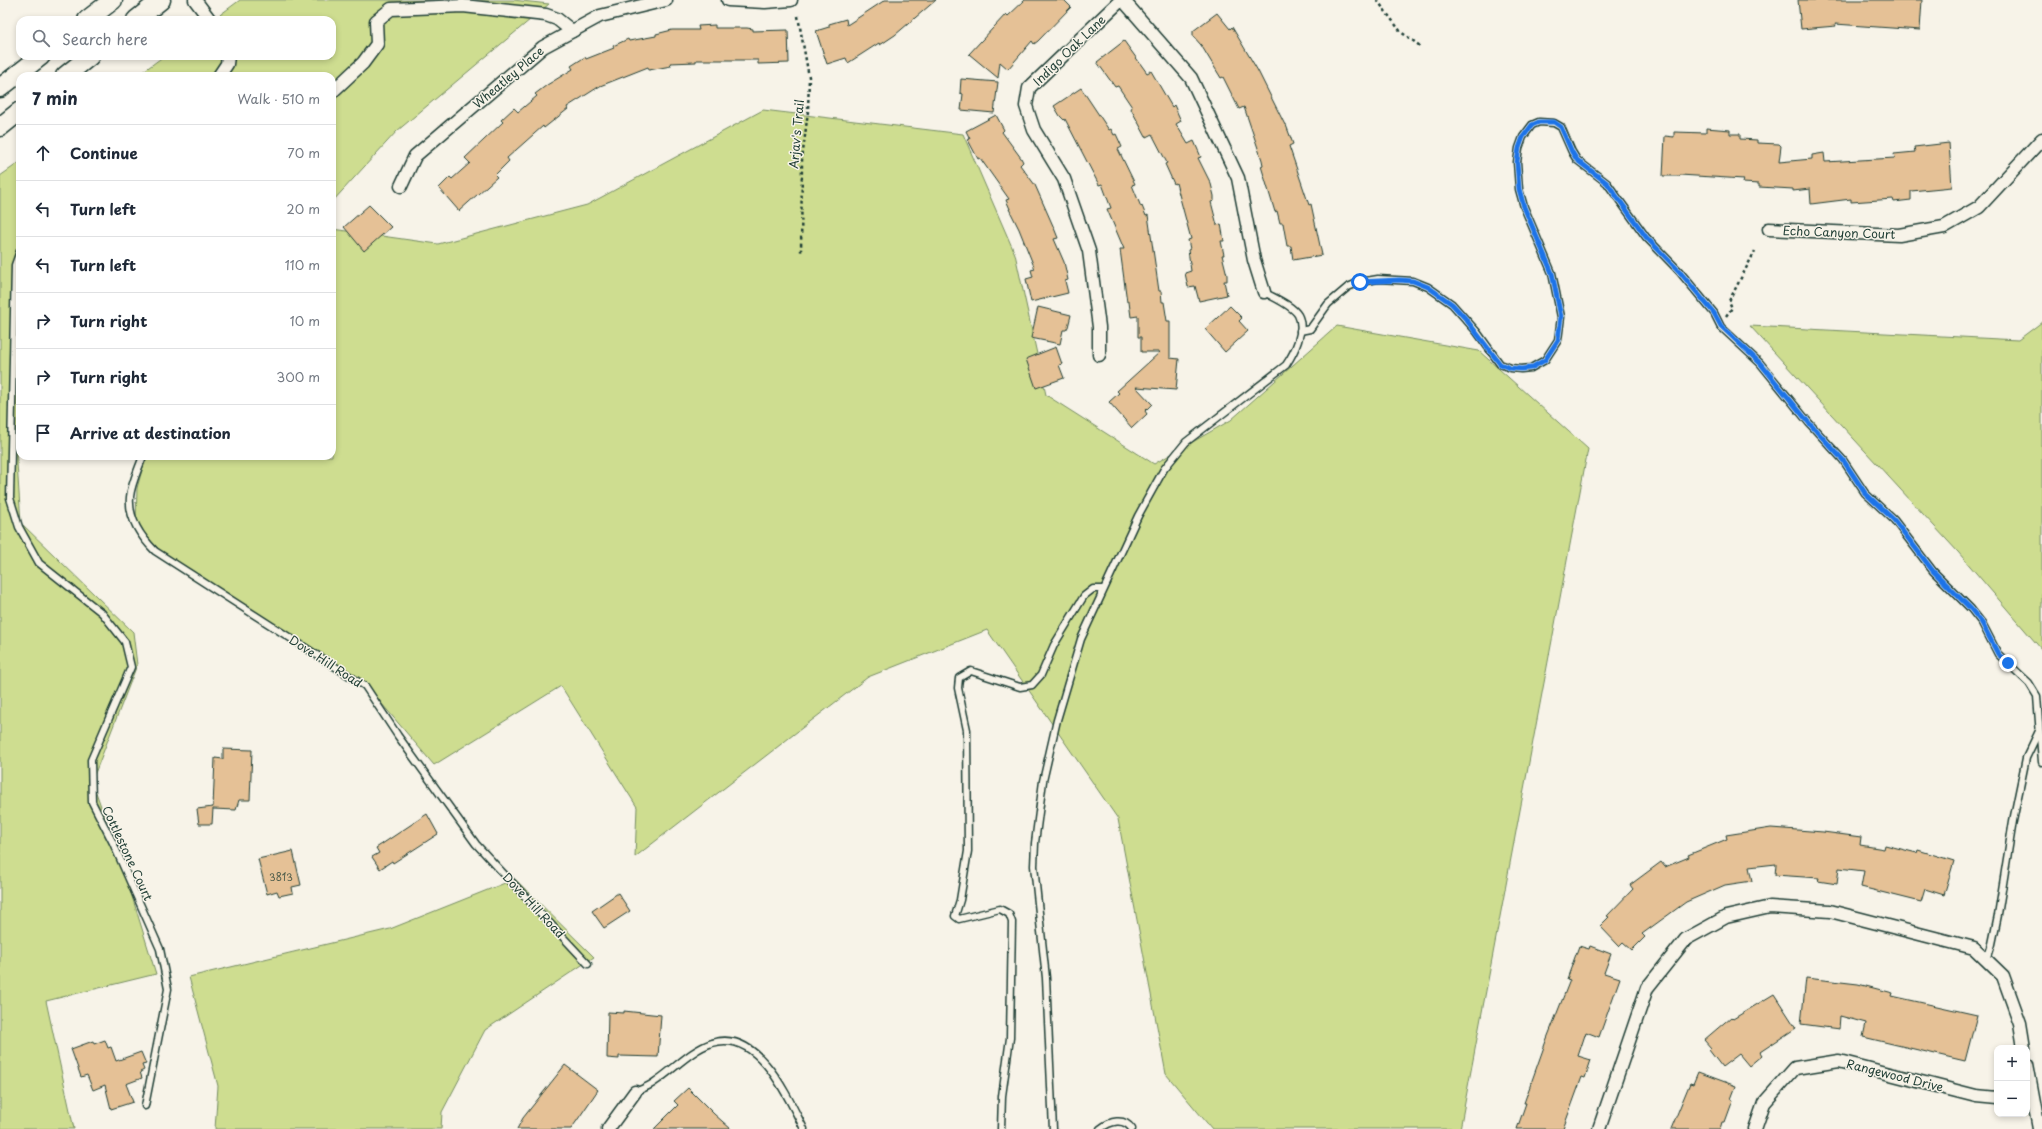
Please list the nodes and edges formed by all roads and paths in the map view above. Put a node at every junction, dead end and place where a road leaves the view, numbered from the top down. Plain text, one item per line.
1 (113, 0) edge
2 (161, 0) edge
3 (195, 0) edge
4 (666, 0) edge
5 (728, 0) edge
6 (790, 0) edge
7 (1122, 0) edge
8 (1377, 0) edge
9 (92, 16) edge
10 (141, 16) edge
11 (207, 16) edge
12 (798, 16) dead end
13 (572, 31) junction
14 (1420, 46) dead end
15 (36, 60) edge
16 (85, 60) edge
17 (228, 60) edge
18 (20, 72) edge
19 (70, 72) edge
20 (222, 72) edge
21 (16, 76) edge
22 (0, 88) edge
23 (336, 88) edge
24 (16, 114) edge
25 (0, 127) edge
26 (2042, 138) edge
27 (401, 186) dead end
28 (1768, 229) dead end
29 (1755, 251) dead end
30 (801, 254) dead end
31 (16, 262) edge
32 (1264, 292) joint
33 (1719, 322) junction
34 (1300, 331) junction
35 (1099, 355) dead end
36 (142, 460) edge
37 (1103, 589) junction
38 (2039, 730) junction
39 (2042, 762) edge
40 (1987, 960) junction
41 (588, 964) dead end
42 (2024, 1045) edge
43 (2030, 1079) edge
44 (635, 1092) joint
45 (1994, 1098) edge
46 (2035, 1103) edge
47 (145, 1106) dead end
48 (612, 1127) edge
49 (804, 1129) edge
50 (1001, 1129) edge
51 (1053, 1129) edge
52 (1100, 1129) edge
53 (1132, 1129) edge
54 (1599, 1129) edge
55 (1754, 1129) edge
56 (2039, 1129) edge

1 - 9 main road
2 - 10 main road
3 - 11 street
4 - 13 street, Wheatley Place
5 - 6 street
7 - 32 street
7 - 35 street, Indigo Oak Lane
8 - 14 path
12 - 30 path, Arjav's Trail
13 - 23 street
13 - 27 street, Wheatley Place
15 - 18 main road
16 - 19 main road
17 - 20 street
21 - 22 main road
24 - 25 main road
26 - 28 street, Echo Canyon Court
29 - 33 path
31 - 47 lane, Cottlestone Court
32 - 34 lane
33 - 34 lane
33 - 38 lane
34 - 37 lane
36 - 41 lane, Dove Hill Road
37 - 50 lane
37 - 51 lane
38 - 39 lane
38 - 40 lane
40 - 42 street
40 - 54 street
43 - 46 street
44 - 48 street
44 - 49 lane
45 - 55 street, Rangewood Drive
46 - 56 street
52 - 53 lane

